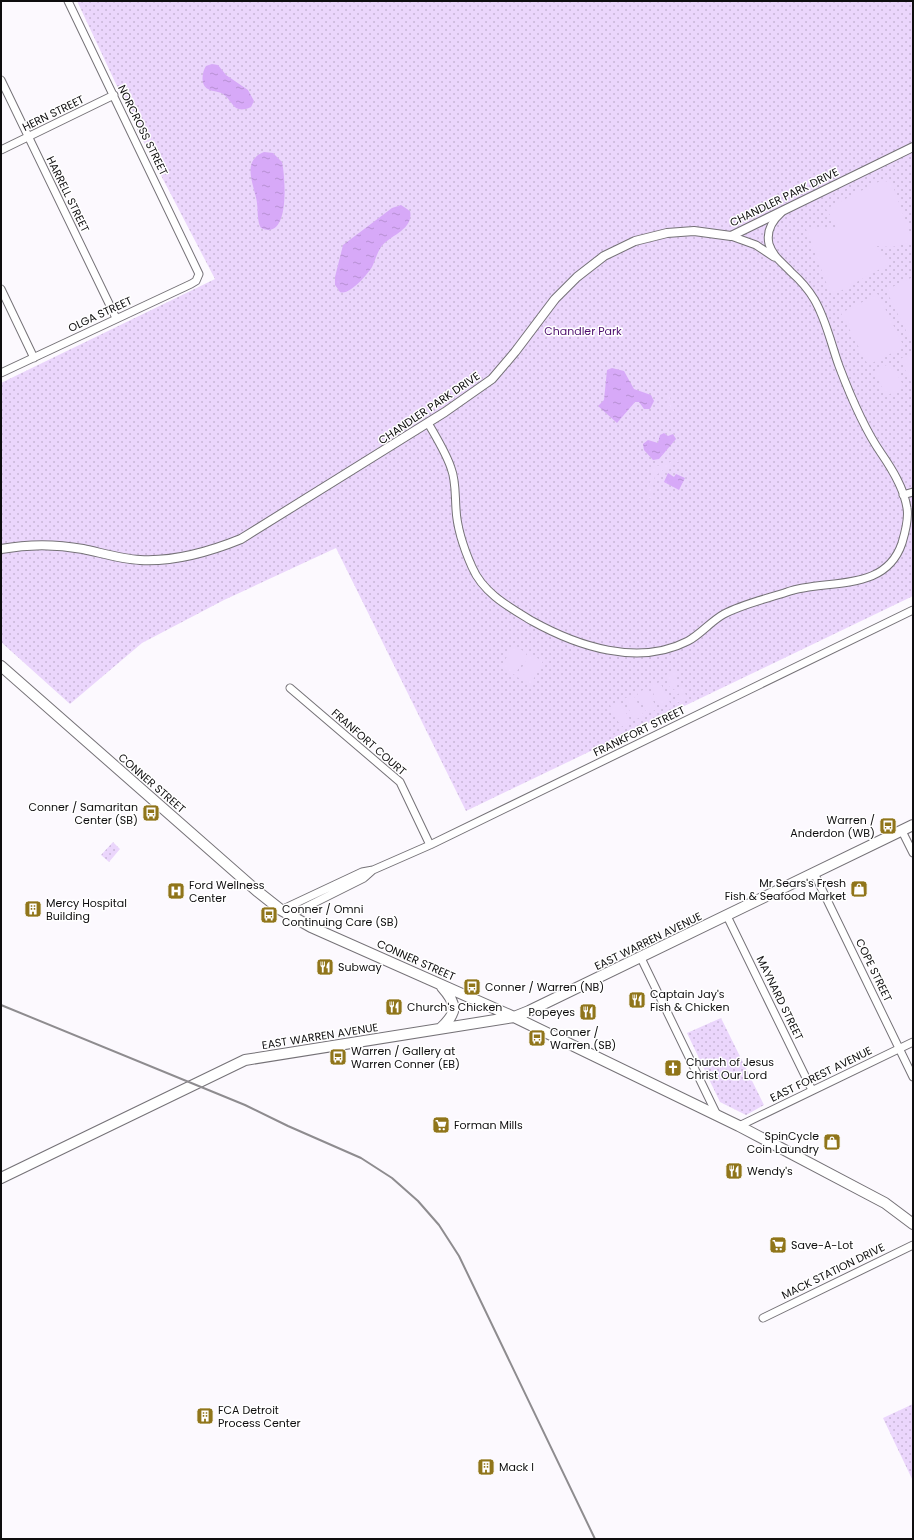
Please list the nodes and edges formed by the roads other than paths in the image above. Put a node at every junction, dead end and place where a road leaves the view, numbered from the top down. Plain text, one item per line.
1 (68, 1) edge
2 (1, 80) edge
3 (114, 95) junction
4 (28, 136) junction
5 (913, 147) edge
6 (1, 150) edge
7 (786, 209) junction
8 (731, 236) junction
9 (779, 260) junction
10 (198, 269) joint
11 (1, 289) edge
12 (116, 318) junction
13 (34, 358) junction
14 (1, 374) edge
15 (428, 423) junction
16 (913, 492) edge
17 (903, 495) junction
18 (1, 549) edge
19 (913, 610) edge
20 (1, 666) edge
21 (290, 688) dead end
22 (913, 825) edge
23 (902, 831) junction
24 (430, 845) junction
25 (913, 853) edge
26 (373, 870) junction
27 (814, 874) junction
28 (286, 913) junction
29 (727, 916) junction
30 (641, 958) junction
31 (440, 984) junction
32 (514, 1017) junction
33 (441, 1028) junction
34 (913, 1042) edge
35 (899, 1048) junction
36 (913, 1077) edge
37 (812, 1090) junction
38 (717, 1115) junction
39 (739, 1126) junction
40 (1, 1178) edge
41 (913, 1224) edge
42 (913, 1245) edge
43 (763, 1318) dead end

1 - 3 street, NORCROSS STREET
2 - 4 street, HARRELL STREET
3 - 4 street, HERN STREET
3 - 10 street, NORCROSS STREET
4 - 6 street, HERN STREET
4 - 12 street, HARRELL STREET
5 - 7 street, CHANDLER PARK DRIVE
7 - 8 street, CHANDLER PARK DRIVE
7 - 9 street
8 - 9 street
8 - 15 street, CHANDLER PARK DRIVE
9 - 17 street
10 - 12 street, OLGA STREET
11 - 13 street
12 - 13 street, OLGA STREET
13 - 14 street, OLGA STREET
15 - 17 street
15 - 18 street, CHANDLER PARK DRIVE
16 - 17 street
19 - 24 street, FRANKFORT STREET
20 - 28 main road, CONNER STREET
21 - 24 street, FRANFORT COURT
22 - 23 main road, EAST WARREN AVENUE
23 - 25 street
23 - 27 main road, EAST WARREN AVENUE
24 - 26 street, FRANKFORT STREET
26 - 28 street
26 - 28 street
27 - 29 main road, EAST WARREN AVENUE
27 - 35 street, COPE STREET
28 - 31 main road, CONNER STREET
29 - 30 main road, EAST WARREN AVENUE
29 - 37 street, MAYNARD STREET
30 - 32 main road, EAST WARREN AVENUE
30 - 38 street
31 - 32 main road, CONNER STREET
31 - 33 main road
32 - 33 main road, EAST WARREN AVENUE
32 - 38 main road, CONNER STREET
33 - 40 main road, EAST WARREN AVENUE
34 - 35 street, EAST FOREST AVENUE
35 - 36 street, COPE STREET
35 - 37 street, EAST FOREST AVENUE
37 - 39 street, EAST FOREST AVENUE
38 - 39 main road, CONNER STREET
39 - 41 main road, CONNER STREET
42 - 43 street, MACK STATION DRIVE

